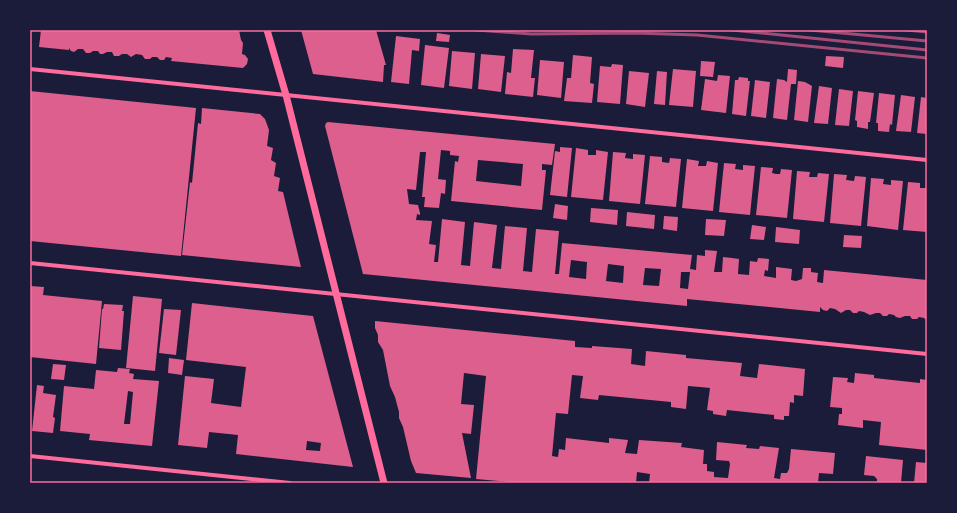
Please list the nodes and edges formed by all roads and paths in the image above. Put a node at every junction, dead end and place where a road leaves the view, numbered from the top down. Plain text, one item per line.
1 (267, 30) edge
2 (30, 69) edge
3 (286, 95) junction
4 (927, 160) edge
5 (30, 263) edge
6 (337, 294) junction
7 (927, 354) edge
8 (30, 456) edge
9 (290, 483) edge
10 (384, 483) edge

1 - 3 street
2 - 3 street
3 - 4 street
3 - 6 street
5 - 6 street
6 - 7 street
6 - 10 street
8 - 9 street

